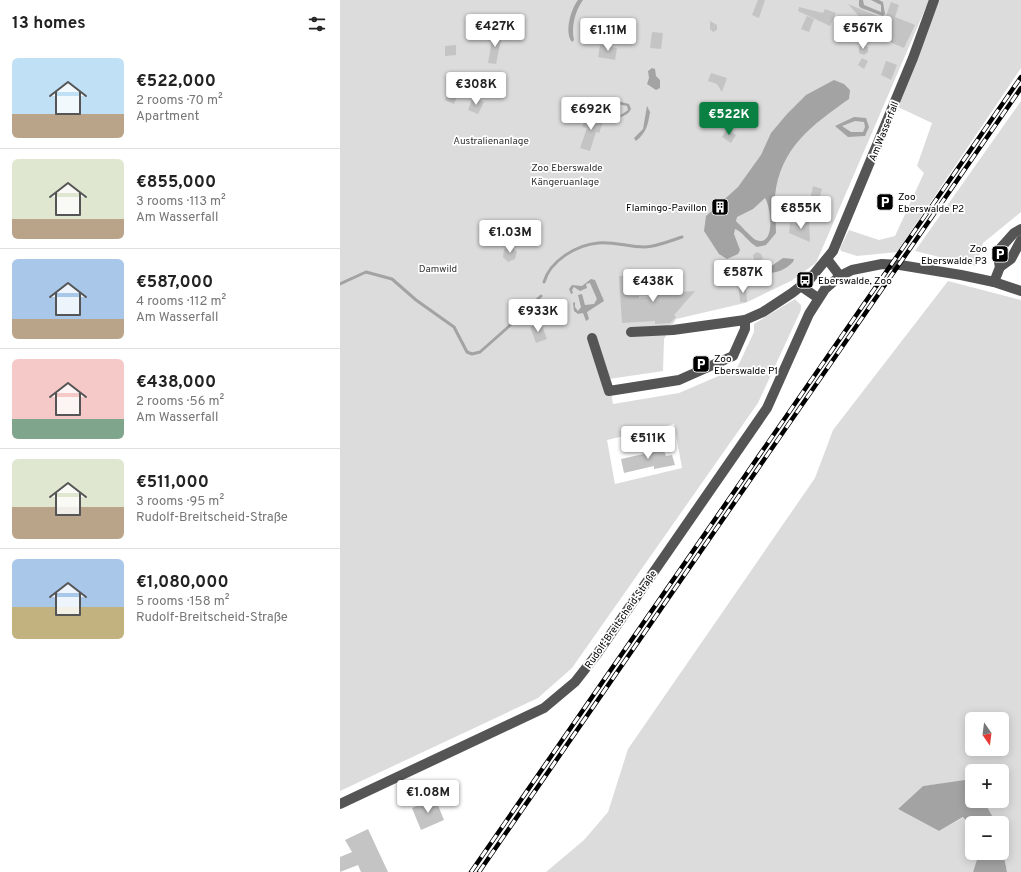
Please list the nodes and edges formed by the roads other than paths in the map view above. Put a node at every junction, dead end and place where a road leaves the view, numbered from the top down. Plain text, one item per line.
1 (934, 0) edge
2 (1021, 229) edge
3 (1021, 240) edge
4 (827, 259) junction
5 (1000, 267) junction
6 (840, 276) junction
7 (810, 279) junction
8 (994, 282) junction
9 (802, 287) junction
10 (825, 289) junction
11 (1021, 291) edge
12 (818, 298) junction
13 (745, 320) junction
14 (631, 332) dead end
15 (592, 338) dead end
16 (340, 804) edge

1 - 4 street, Am Wasserfall
2 - 5 street
3 - 5 street
4 - 6 street
4 - 7 street, Am Wasserfall
5 - 8 street
6 - 8 street, Rudolf-Breitscheid-Straße
6 - 10 street, Rudolf-Breitscheid-Straße
7 - 9 street, Am Wasserfall
7 - 10 street
8 - 11 street, Rudolf-Breitscheid-Straße
9 - 12 street
9 - 13 street, Am Wasserfall
10 - 12 street, Rudolf-Breitscheid-Straße
12 - 16 street, Rudolf-Breitscheid-Straße
13 - 14 street, Am Wasserfall
13 - 15 street

